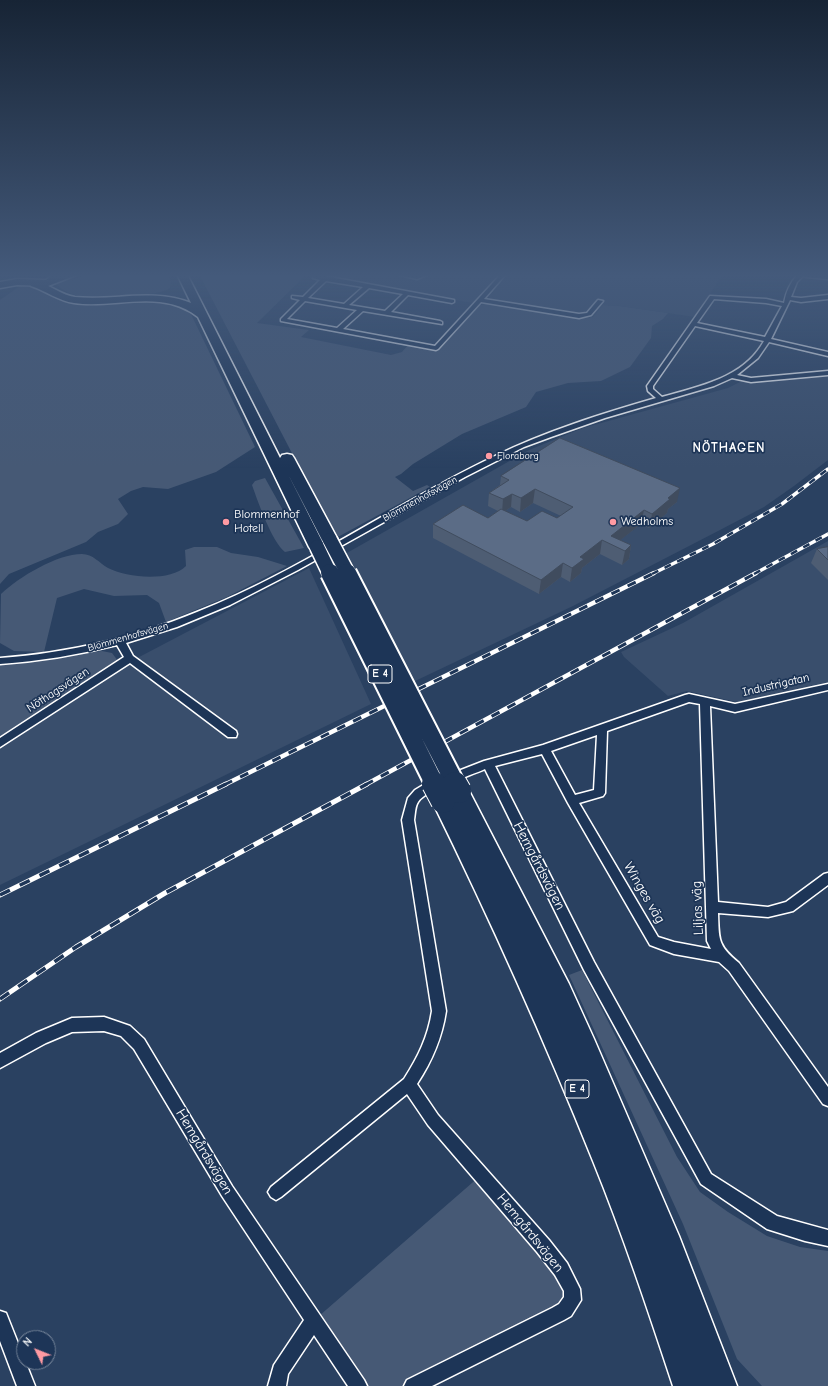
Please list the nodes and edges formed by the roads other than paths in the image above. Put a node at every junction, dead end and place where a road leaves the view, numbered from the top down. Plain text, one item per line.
1 (215, 339) edge
2 (217, 339) edge
3 (389, 339) edge
4 (445, 339) edge
5 (683, 339) edge
6 (762, 339) edge
7 (768, 340) junction
8 (828, 354) edge
9 (828, 373) edge
10 (733, 376) junction
11 (661, 399) junction
12 (323, 543) junction
13 (120, 641) junction
14 (130, 658) junction
15 (0, 661) edge
16 (828, 687) edge
17 (705, 702) junction
18 (602, 730) junction
19 (232, 734) dead end
20 (0, 743) edge
21 (545, 749) junction
22 (488, 764) junction
23 (451, 796) junction
24 (572, 800) junction
25 (828, 878) edge
26 (713, 908) junction
27 (722, 956) junction
28 (0, 1061) edge
29 (409, 1084) junction
30 (828, 1099) edge
31 (276, 1192) dead end
32 (828, 1238) edge
33 (0, 1319) edge
34 (314, 1320) junction
35 (26, 1386) edge
36 (277, 1386) edge
37 (358, 1386) edge
38 (413, 1386) edge
39 (690, 1386) edge
40 (720, 1386) edge

1 - 12 highway, E 4
2 - 12 highway, E 4
3 - 4 street
5 - 11 street
6 - 7 street
7 - 8 street
7 - 10 street, Blommenhofsvägen
9 - 10 street
10 - 11 street, Blommenhofsvägen
11 - 13 street, Blommenhofsvägen
12 - 23 highway, E 4, bridge
13 - 14 street
13 - 15 street, Blommenhofsvägen
14 - 19 street
14 - 20 street, Nöthagsvägen
16 - 17 street, Industrigatan
17 - 18 street
17 - 26 street, Liljas väg
18 - 21 street
18 - 24 street
21 - 22 street
21 - 24 street, Winges väg
22 - 29 street
22 - 32 street, Hemgårdsvägen
23 - 39 highway, E 4
23 - 40 highway, E 4
24 - 27 street, Winges väg
25 - 26 street
26 - 27 street, Liljas väg
27 - 30 street, Liljas väg
28 - 34 street, Hemgårdsvägen
29 - 31 street
29 - 38 street, Hemgårdsvägen
33 - 35 street
34 - 36 street
34 - 37 street, Hemgårdsvägen

